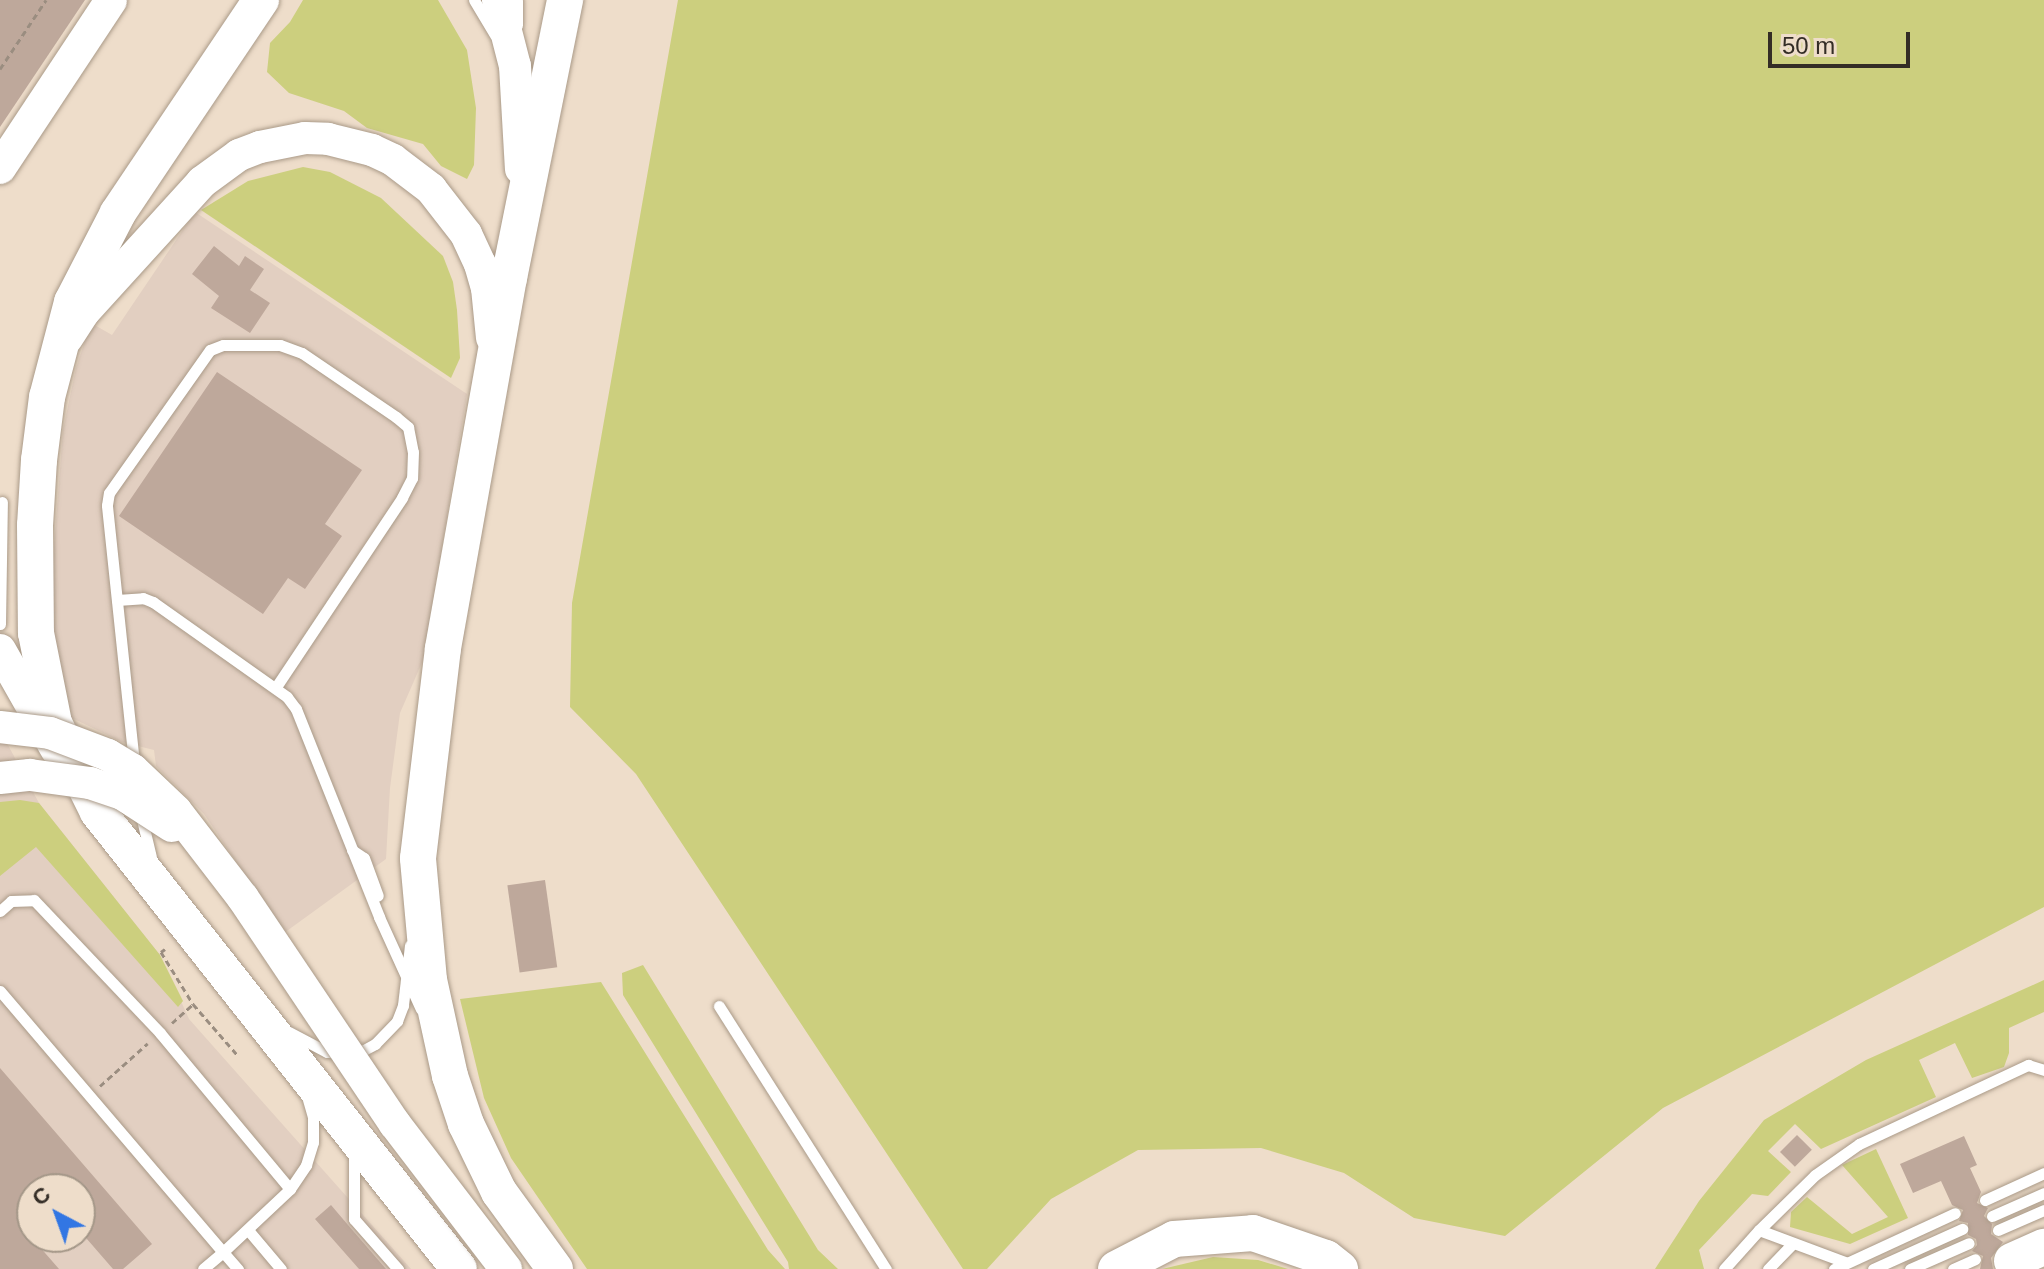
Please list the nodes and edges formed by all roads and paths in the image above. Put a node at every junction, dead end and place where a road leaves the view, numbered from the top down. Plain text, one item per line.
1 (46, 0) edge
2 (111, 0) edge
3 (261, 0) edge
4 (474, 0) edge
5 (486, 0) edge
6 (498, 0) edge
7 (508, 0) edge
8 (519, 0) edge
9 (565, 0) edge
10 (514, 45) junction
11 (0, 69) edge
12 (0, 168) edge
13 (517, 244) junction
14 (55, 356) junction
15 (494, 361) junction
16 (2, 502) dead end
17 (0, 594) edge
18 (117, 600) junction
19 (0, 624) edge
20 (1, 650) edge
21 (276, 687) junction
22 (0, 727) edge
23 (0, 778) edge
24 (98, 812) junction
25 (418, 858) junction
26 (234, 886) junction
27 (171, 904) junction
28 (0, 911) edge
29 (165, 949) dead end
30 (407, 983) junction
31 (0, 991) edge
32 (242, 994) junction
33 (193, 1004) junction
34 (719, 1006) dead end
35 (160, 1033) junction
36 (444, 1052) junction
37 (239, 1057) dead end
38 (298, 1068) junction
39 (2044, 1070) edge
40 (89, 1095) junction
41 (354, 1136) junction
42 (2044, 1173) edge
43 (290, 1189) junction
44 (2044, 1193) edge
45 (1985, 1200) dead end
46 (2044, 1210) edge
47 (1955, 1213) dead end
48 (1992, 1216) dead end
49 (1962, 1229) dead end
50 (248, 1230) junction
51 (1759, 1230) junction
52 (1793, 1243) junction
53 (1969, 1243) dead end
54 (2018, 1246) edge
55 (223, 1252) junction
56 (1975, 1259) dead end
57 (1839, 1265) edge
58 (203, 1269) edge
59 (238, 1269) edge
60 (281, 1269) edge
61 (398, 1269) edge
62 (459, 1269) edge
63 (506, 1269) edge
64 (555, 1269) edge
65 (886, 1269) edge
66 (1116, 1269) edge
67 (1340, 1269) edge
68 (1724, 1269) edge
69 (1768, 1269) edge
70 (1873, 1269) edge
71 (1910, 1269) edge
72 (1953, 1269) edge

1 - 11 path
2 - 12 street
3 - 14 main road
4 - 10 lane
5 - 10 lane
6 - 10 street
7 - 10 lane
8 - 10 lane
9 - 13 main road
10 - 13 street
13 - 15 main road
14 - 15 street
14 - 24 main road
15 - 25 main road
16 - 17 lane
17 - 19 lane
18 - 21 lane
18 - 21 lane
18 - 27 lane
20 - 24 street
21 - 30 lane
22 - 26 street, bridge
23 - 26 street, bridge
24 - 27 main road
25 - 30 lane
25 - 36 main road
26 - 63 street, bridge
27 - 32 main road
28 - 35 lane
29 - 33 path
30 - 32 lane
30 - 36 lane
31 - 40 lane
32 - 38 main road
33 - 35 path
33 - 37 path
34 - 65 lane
35 - 40 path
35 - 43 lane
36 - 64 main road
38 - 41 main road
38 - 43 lane
39 - 51 lane
40 - 55 lane
41 - 61 lane
41 - 62 main road
42 - 45 lane
43 - 50 lane
44 - 48 lane
46 - 54 lane
47 - 57 lane
49 - 70 lane
50 - 55 lane
50 - 60 lane
51 - 52 lane
51 - 68 lane
52 - 57 lane
52 - 69 lane
53 - 71 lane
55 - 58 lane
55 - 59 lane
56 - 72 lane
66 - 67 main road

